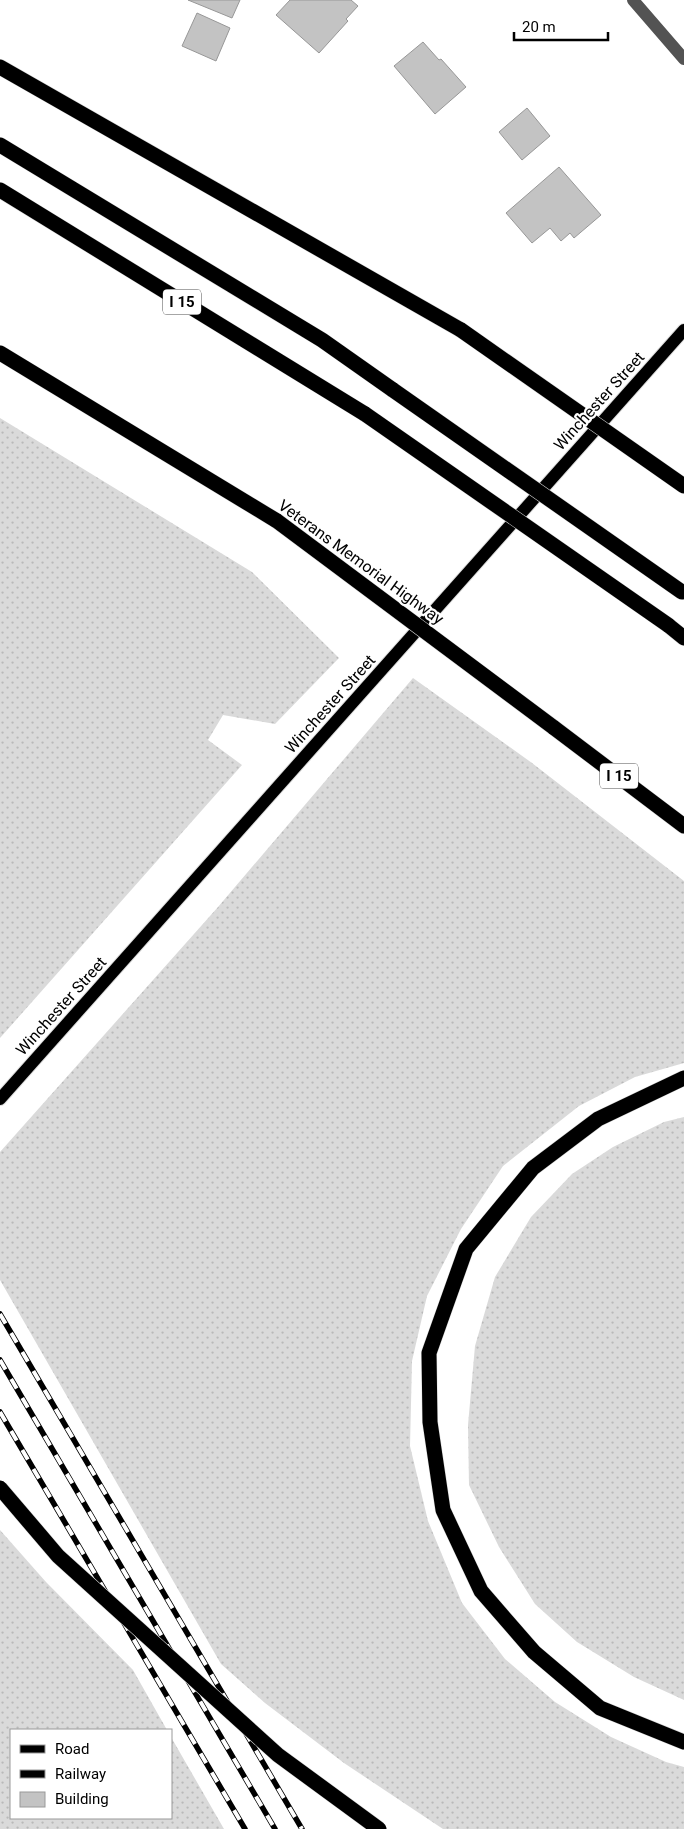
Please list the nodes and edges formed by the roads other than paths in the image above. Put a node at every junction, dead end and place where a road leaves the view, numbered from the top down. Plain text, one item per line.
1 (633, 0) edge
2 (684, 59) edge
3 (0, 67) edge
4 (0, 145) edge
5 (0, 190) edge
6 (684, 330) edge
7 (0, 353) edge
8 (684, 486) edge
9 (683, 592) edge
10 (684, 638) edge
11 (684, 826) edge
12 (684, 1078) edge
13 (0, 1099) edge
14 (0, 1488) edge
15 (684, 1742) edge
16 (378, 1829) edge

1 - 2 street
3 - 8 highway, bridge
4 - 9 highway, bridge
5 - 10 highway, I 15, bridge
6 - 13 main road, Winchester Street
7 - 11 highway, Veterans Memorial Highway / I 15, bridge
12 - 15 highway
14 - 16 highway, bridge

